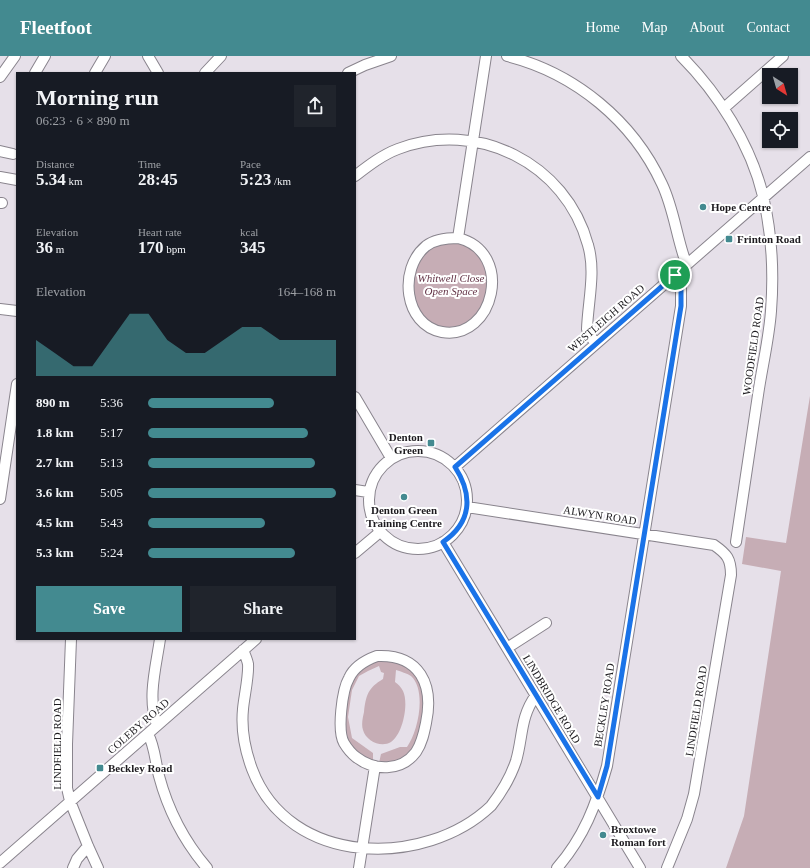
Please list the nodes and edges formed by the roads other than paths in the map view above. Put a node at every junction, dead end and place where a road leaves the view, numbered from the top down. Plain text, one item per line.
1 (14, 56) edge
2 (45, 56) edge
3 (105, 56) edge
4 (148, 56) edge
5 (221, 56) edge
6 (391, 56) edge
7 (486, 56) edge
8 (507, 56) edge
9 (681, 56) edge
10 (784, 56) edge
11 (36, 72) edge
12 (96, 72) edge
13 (157, 72) edge
14 (206, 72) edge
15 (350, 72) edge
16 (0, 77) edge
17 (724, 108) junction
18 (473, 141) junction
19 (0, 150) edge
20 (13, 154) dead end
21 (810, 157) edge
22 (356, 175) edge
23 (0, 177) edge
24 (16, 180) edge
25 (763, 197) junction
26 (458, 238) junction
27 (687, 263) junction
28 (675, 275) junction
29 (0, 309) edge
30 (16, 312) edge
31 (595, 343) junction
32 (16, 397) edge
33 (356, 399) edge
34 (13, 436) edge
35 (391, 458) junction
36 (455, 467) junction
37 (356, 490) edge
38 (368, 492) junction
39 (0, 498) edge
40 (466, 507) junction
41 (380, 532) junction
42 (645, 534) junction
43 (443, 542) junction
44 (736, 542) dead end
45 (356, 552) edge
46 (727, 555) joint
47 (546, 623) dead end
48 (71, 640) edge
49 (160, 640) edge
50 (255, 640) edge
51 (507, 648) junction
52 (243, 650) junction
53 (536, 695) junction
54 (157, 725) junction
55 (148, 734) junction
56 (375, 766) junction
57 (598, 797) junction
58 (70, 801) junction
59 (88, 846) junction
60 (364, 857) junction
61 (392, 858) dead end
62 (0, 863) edge
63 (74, 868) edge
64 (98, 868) edge
65 (207, 868) edge
66 (359, 868) edge
67 (557, 868) edge
68 (640, 868) edge
69 (667, 868) edge

1 - 16 street
2 - 11 street
3 - 12 street
4 - 13 street
5 - 14 street
6 - 15 street
7 - 18 street
8 - 27 street
9 - 17 street, WOODFIELD ROAD
10 - 17 street
17 - 25 street, WOODFIELD ROAD
18 - 22 street
18 - 26 street
18 - 31 street
19 - 20 street
21 - 25 street, WESTLEIGH ROAD
23 - 24 street
25 - 27 street, WESTLEIGH ROAD
25 - 44 street, WOODFIELD ROAD
26 - 26 street
27 - 28 street, WESTLEIGH ROAD
28 - 31 street, WESTLEIGH ROAD
28 - 42 street
29 - 30 street
31 - 36 street, WESTLEIGH ROAD
32 - 34 street
33 - 35 street
34 - 39 street
35 - 36 street
35 - 38 street
36 - 40 street
37 - 38 street
38 - 41 street
40 - 42 street, ALWYN ROAD
40 - 43 street
41 - 43 street
41 - 45 street
42 - 46 street, ALWYN ROAD
42 - 57 street, BECKLEY ROAD
43 - 51 street, LINDBRIDGE ROAD
46 - 69 street, LINDFIELD ROAD
47 - 51 street
48 - 58 street, LINDFIELD ROAD
49 - 54 street
50 - 52 street, COLEBY ROAD
51 - 53 street, LINDBRIDGE ROAD
52 - 54 street, COLEBY ROAD
52 - 60 street
53 - 57 street, LINDBRIDGE ROAD
53 - 61 street
54 - 55 street, COLEBY ROAD
55 - 58 street, COLEBY ROAD
55 - 65 street
56 - 56 street
56 - 60 street
57 - 67 street, BECKLEY ROAD
57 - 68 street, LINDBRIDGE ROAD
58 - 59 street, LINDFIELD ROAD
58 - 62 street, COLEBY ROAD
59 - 63 street
59 - 64 street, LINDFIELD ROAD
60 - 66 street

